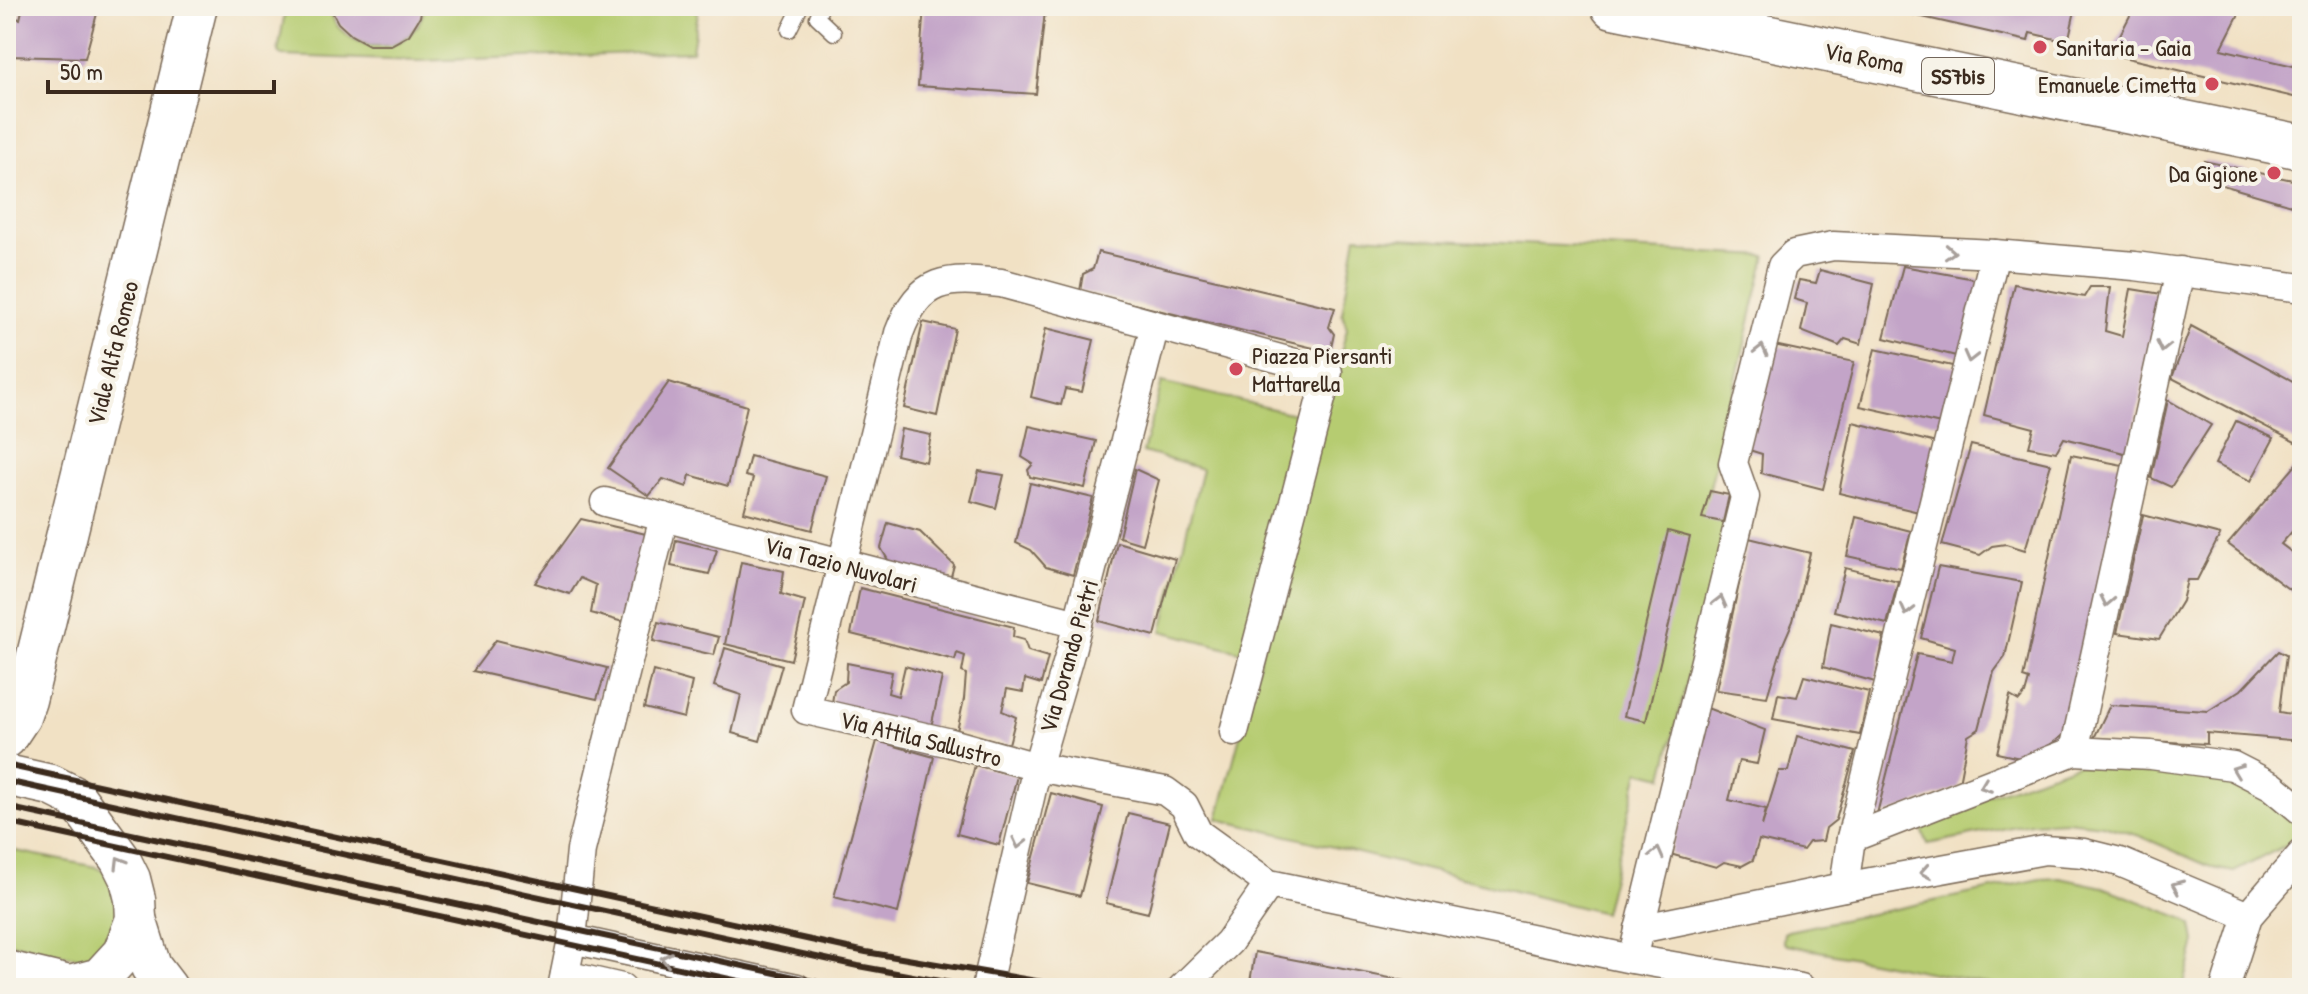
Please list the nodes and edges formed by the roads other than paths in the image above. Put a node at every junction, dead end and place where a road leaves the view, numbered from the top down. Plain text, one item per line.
1 (197, 6) edge
2 (801, 6) edge
3 (822, 6) edge
4 (1613, 6) edge
5 (789, 30) dead end
6 (834, 33) dead end
7 (2302, 147) edge
8 (1995, 254) junction
9 (2180, 271) junction
10 (2302, 288) edge
11 (1155, 325) junction
12 (605, 502) dead end
13 (664, 517) junction
14 (842, 565) junction
15 (1078, 624) junction
16 (26, 700) junction
17 (1234, 732) dead end
18 (6, 738) edge
19 (2074, 751) junction
20 (1037, 767) junction
21 (6, 775) edge
22 (51, 785) junction
23 (2302, 811) edge
24 (1851, 838) junction
25 (2302, 854) edge
26 (1269, 884) junction
27 (1844, 887) junction
28 (2248, 916) junction
29 (136, 919) junction
30 (1639, 929) junction
31 (572, 939) junction
32 (1632, 959) junction
33 (6, 971) edge
34 (564, 982) edge
35 (73, 987) edge
36 (167, 988) edge
37 (622, 988) edge
38 (797, 988) edge
39 (986, 988) edge
40 (1182, 988) edge
41 (1801, 988) edge
42 (2225, 988) edge

1 - 16 street, Viale Alfa Romeo
2 - 5 lane
3 - 6 lane
4 - 7 main road, Via Roma / SS7bis
8 - 9 street
8 -> 24 street
30 -> 8 street
9 - 10 street
9 -> 19 street
11 - 14 street
11 - 15 street, Via Dorando Pietri
11 - 17 street
12 - 13 street, Via Tazio Nuvolari
13 - 14 street, Via Tazio Nuvolari
13 - 31 street
14 - 15 street, Via Tazio Nuvolari
14 - 20 street, Via Attila Sallustro
15 - 20 street, Via Dorando Pietri
16 - 18 street
16 - 22 street
23 -> 19 street
19 -> 24 street
20 - 26 street, Via Attila Sallustro
20 -> 39 street, Via Dorando Pietri
21 - 22 street
29 -> 22 street
24 - 27 street
25 - 28 street
26 - 32 street
26 - 40 street
28 -> 27 street
27 - 30 street
28 - 42 street
29 - 35 street
29 - 36 street
30 - 32 street
31 - 34 street
38 -> 31 street
32 - 41 street
33 - 35 street
34 - 37 street

